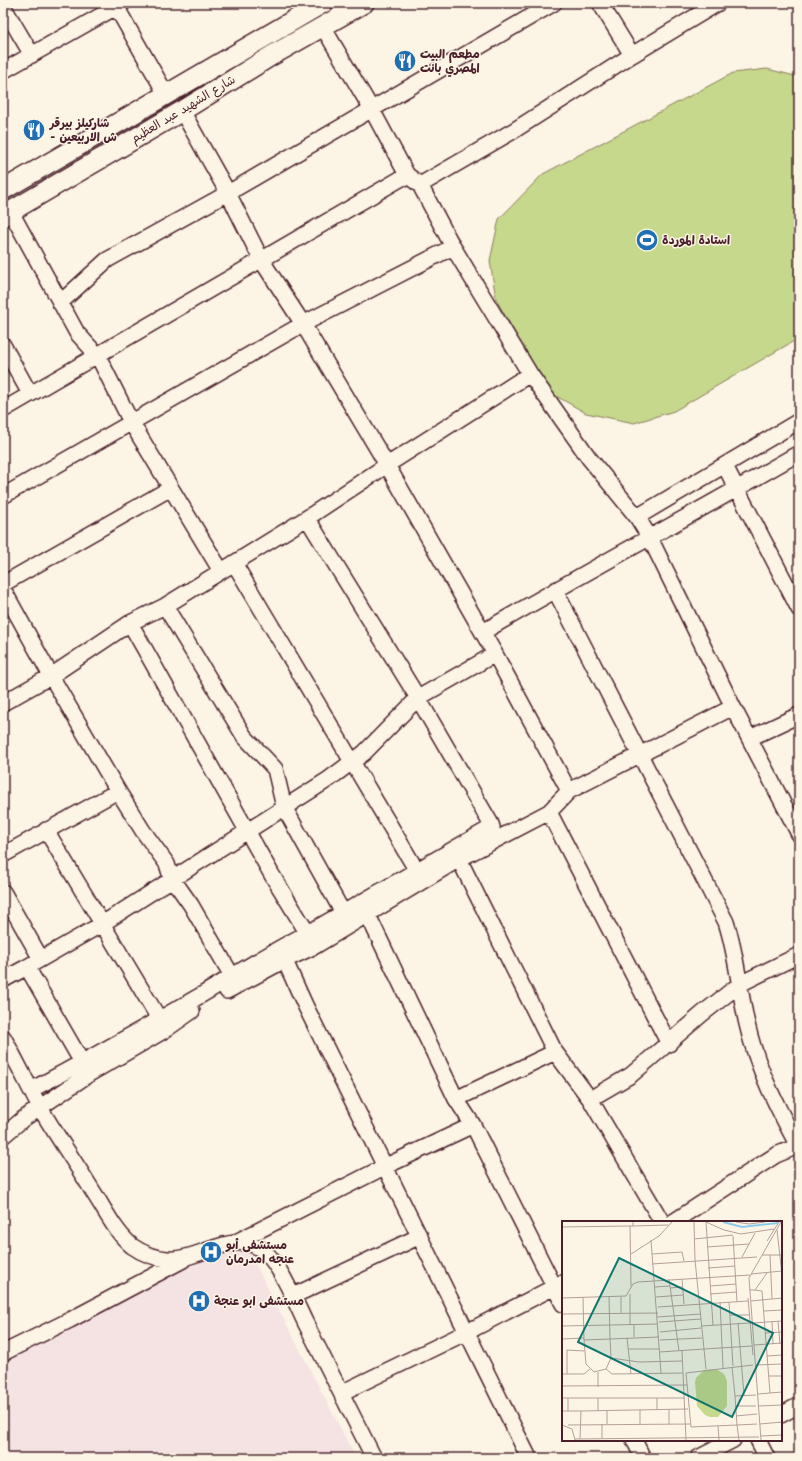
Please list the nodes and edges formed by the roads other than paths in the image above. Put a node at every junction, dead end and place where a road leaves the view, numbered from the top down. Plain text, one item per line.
1 (364, 3) edge
2 (554, 3) edge
3 (600, 3) edge
4 (118, 4) edge
5 (313, 5) edge
6 (709, 5) edge
7 (3, 6) edge
8 (323, 27) junction
9 (262, 38) junction
10 (32, 55) junction
11 (632, 55) junction
12 (271, 56) junction
13 (3, 71) edge
14 (166, 94) junction
15 (372, 110) junction
16 (182, 111) junction
17 (407, 175) junction
18 (420, 185) junction
19 (3, 190) edge
20 (228, 193) junction
21 (7, 214) edge
22 (454, 247) junction
23 (262, 261) junction
24 (60, 303) junction
25 (303, 324) junction
26 (3, 345) edge
27 (98, 356) junction
28 (530, 374) junction
29 (30, 394) junction
30 (3, 410) edge
31 (799, 421) edge
32 (131, 422) junction
33 (799, 453) edge
34 (387, 465) junction
35 (725, 466) junction
36 (171, 488) junction
37 (737, 489) junction
38 (3, 496) edge
39 (308, 518) junction
40 (637, 518) junction
41 (650, 538) junction
42 (234, 563) junction
43 (221, 571) junction
44 (3, 584) edge
45 (3, 590) edge
46 (555, 590) junction
47 (165, 606) junction
48 (799, 609) edge
49 (130, 624) junction
50 (483, 632) junction
51 (496, 654) junction
52 (51, 676) junction
53 (418, 698) junction
54 (3, 703) edge
55 (733, 707) junction
56 (799, 715) edge
57 (750, 738) junction
58 (640, 755) junction
59 (352, 763) junction
60 (118, 791) junction
61 (569, 791) junction
62 (284, 807) junction
63 (550, 812) junction
64 (46, 830) junction
65 (248, 832) junction
66 (799, 834) edge
67 (3, 855) edge
68 (459, 859) junction
69 (417, 871) junction
70 (172, 880) junction
71 (3, 892) edge
72 (343, 913) junction
73 (367, 914) junction
74 (102, 924) junction
75 (312, 940) junction
76 (282, 954) junction
77 (799, 955) edge
78 (41, 959) junction
79 (27, 967) junction
80 (232, 976) junction
81 (3, 980) edge
82 (740, 984) junction
83 (162, 1024) junction
84 (3, 1037) edge
85 (669, 1044) junction
86 (554, 1052) junction
87 (86, 1068) junction
88 (31, 1090) junction
89 (456, 1099) junction
90 (590, 1099) junction
91 (40, 1107) junction
92 (473, 1125) junction
93 (3, 1136) edge
94 (798, 1146) edge
95 (384, 1167) junction
96 (661, 1221) edge
97 (675, 1221) edge
98 (420, 1236) junction
99 (236, 1242) junction
100 (191, 1257) junction
101 (558, 1284) edge
102 (293, 1296) junction
103 (562, 1300) edge
104 (467, 1332) junction
105 (3, 1353) edge
106 (341, 1393) junction
107 (799, 1405) edge
108 (782, 1414) edge
109 (634, 1441) edge
110 (731, 1441) edge
111 (758, 1441) edge
112 (374, 1458) edge
113 (529, 1458) edge
114 (643, 1458) edge
115 (698, 1458) edge
116 (767, 1458) edge

1 - 8 main road, شارع الشهيد عبد العظيم
2 - 15 street
3 - 11 street
4 - 10 street
4 - 14 street
5 - 9 main road, شارع الشهيد عبد العظيم
6 - 11 street
7 - 10 street
8 - 12 main road, شارع الشهيد عبد العظيم
8 - 15 street
9 - 12 main road
9 - 14 main road, شارع الشهيد عبد العظيم
10 - 13 street
11 - 18 street
12 - 16 main road, شارع الشهيد عبد العظيم
14 - 19 main road, شارع الشهيد عبد العظيم
15 - 17 street
15 - 20 street
16 - 20 street
16 - 21 main road, شارع الشهيد عبد العظيم
17 - 18 street
17 - 23 street
18 - 22 street
20 - 23 street
20 - 24 street
21 - 24 street
22 - 25 street
22 - 28 street
23 - 25 street
23 - 27 street
24 - 27 street
25 - 32 street
25 - 34 street
26 - 29 street
27 - 29 street
27 - 32 street
28 - 34 street
28 - 40 street
29 - 30 street
31 - 35 street
32 - 36 street
32 - 38 street
33 - 37 street
34 - 39 street
34 - 50 street
35 - 37 street
35 - 40 street
36 - 43 street
36 - 44 street
37 - 41 street
37 - 48 street
39 - 42 street
39 - 53 street
40 - 41 street
41 - 46 street
41 - 55 street
42 - 43 street
42 - 59 street
43 - 47 street
45 - 52 street
46 - 50 street
46 - 58 street
47 - 49 street
47 - 62 street
49 - 52 street
49 - 65 street
50 - 51 street
51 - 53 street
51 - 61 street
52 - 54 street
52 - 60 street
53 - 59 street
53 - 69 street
55 - 57 street
55 - 58 street
56 - 57 street
57 - 66 street
58 - 61 street
58 - 82 street
59 - 62 street
59 - 69 street
60 - 64 street
60 - 70 street
61 - 63 street
62 - 65 street
62 - 72 street
63 - 68 street
63 - 85 street
64 - 67 street
64 - 74 street
65 - 70 street
65 - 75 street
68 - 73 street
68 - 86 street
69 - 72 street
70 - 74 street
70 - 80 street
71 - 78 street
72 - 75 street
73 - 75 street
73 - 89 street
74 - 78 street
74 - 83 street
75 - 76 street
76 - 80 street
76 - 83 street
76 - 95 street
77 - 82 street
78 - 79 street
79 - 81 street
79 - 87 street
80 - 83 street
82 - 85 street
82 - 94 street
83 - 87 street
84 - 88 street
85 - 90 street
86 - 89 street
86 - 90 street
87 - 88 street
87 - 91 street
88 - 91 street
89 - 92 street
90 - 96 street
91 - 93 street
91 - 100 street
92 - 95 street
92 - 101 street
94 - 97 street
95 - 98 street
95 - 99 street
98 - 102 street
98 - 104 street
99 - 100 street
99 - 102 street
100 - 105 street
101 - 103 street
101 - 104 street
102 - 106 street
104 - 106 street
104 - 113 street
106 - 112 street
107 - 108 street
109 - 114 street
110 - 115 street
111 - 116 street

